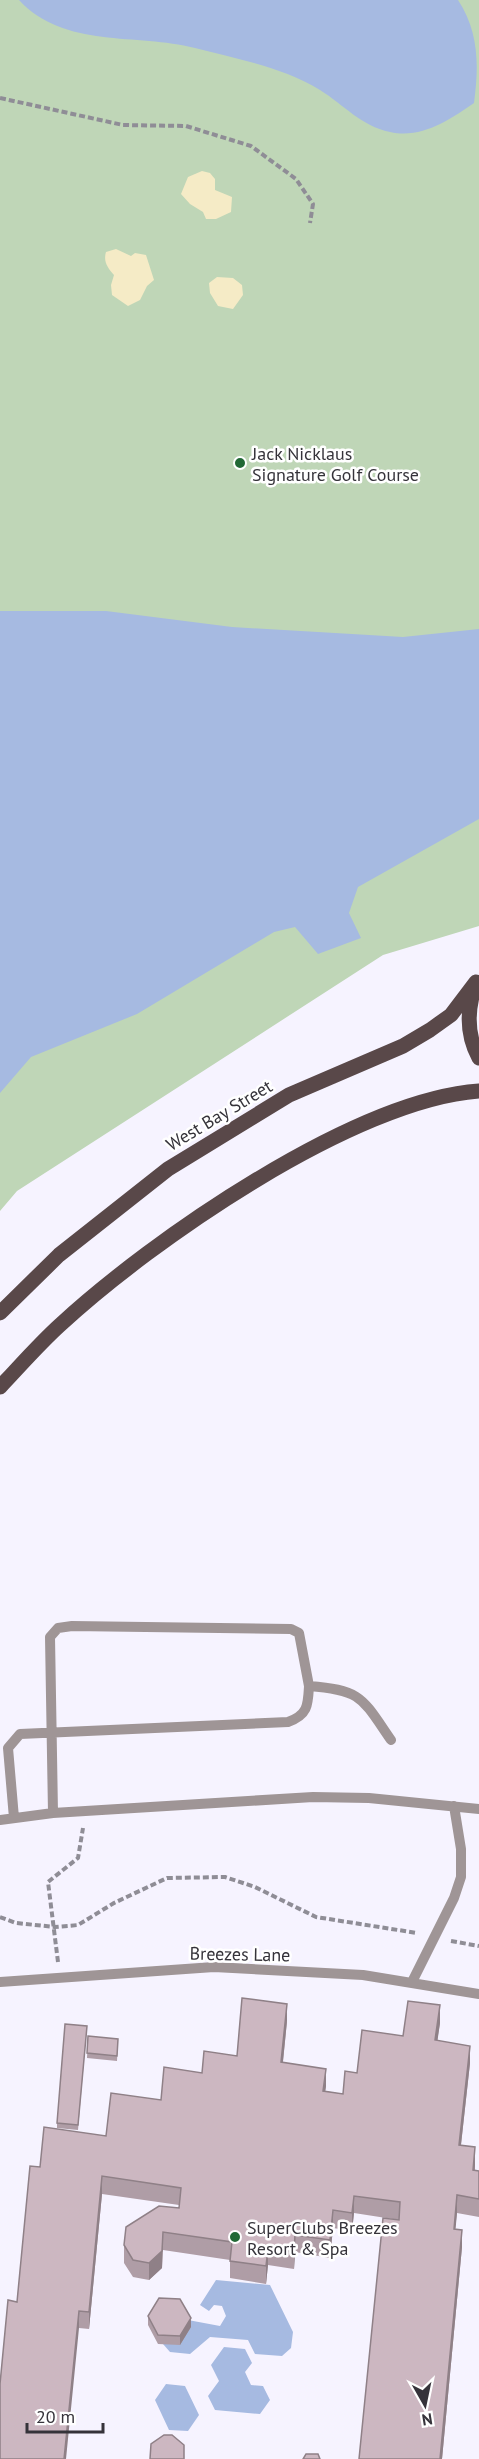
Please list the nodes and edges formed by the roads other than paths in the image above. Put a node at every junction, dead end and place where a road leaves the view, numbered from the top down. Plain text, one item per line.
1 (478, 979) edge
2 (479, 1058) edge
3 (479, 1090) edge
4 (0, 1313) edge
5 (0, 1387) edge
6 (309, 1686) junction
7 (52, 1732) junction
8 (391, 1740) dead end
9 (454, 1806) junction
10 (479, 1809) edge
11 (53, 1813) junction
12 (14, 1818) junction
13 (0, 1820) edge
14 (0, 1982) edge
15 (412, 1982) junction
16 (479, 1994) edge

1 - 2 main road
1 - 4 main road, West Bay Street
3 - 5 main road
6 - 7 lane
6 - 7 lane
6 - 8 lane
7 - 11 lane
7 - 12 lane
9 - 10 lane
9 - 11 lane
9 - 15 lane
11 - 12 lane
12 - 13 lane
14 - 15 lane, Breezes Lane
15 - 16 lane, Breezes Lane

